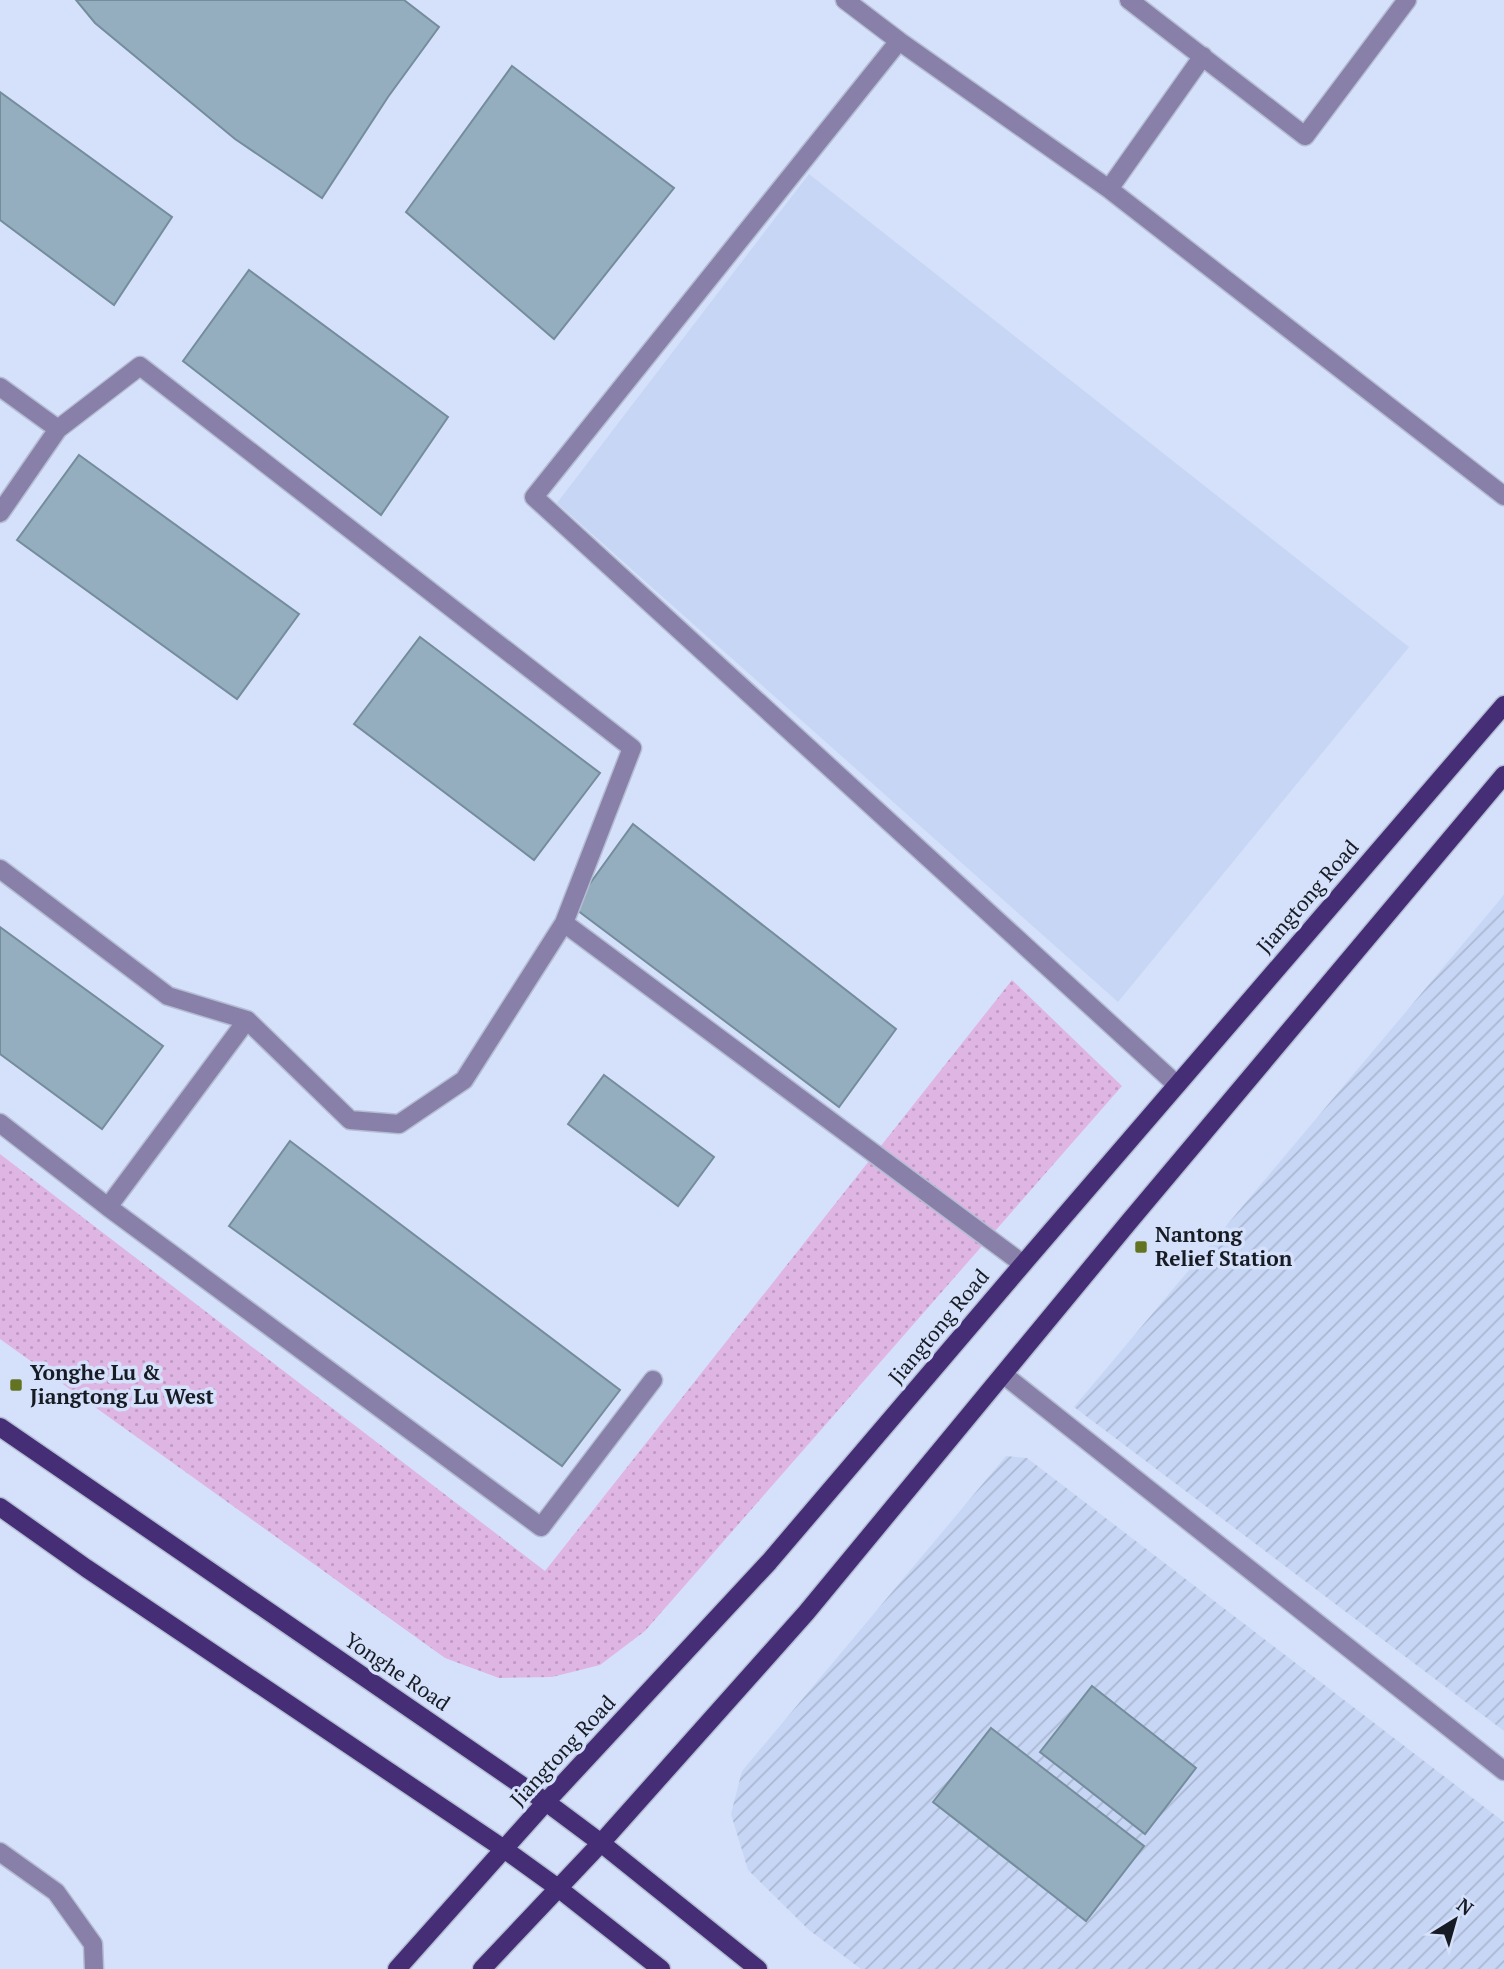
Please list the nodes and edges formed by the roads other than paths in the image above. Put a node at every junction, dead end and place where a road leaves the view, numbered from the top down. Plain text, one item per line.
1 (845, 0) edge
2 (1129, 0) edge
3 (1406, 0) edge
4 (898, 41) junction
5 (1203, 56) junction
6 (1109, 189) junction
7 (0, 387) edge
8 (58, 429) junction
9 (1504, 496) edge
10 (0, 513) edge
11 (1504, 705) edge
12 (1504, 775) edge
13 (0, 869) edge
14 (564, 923) junction
15 (247, 1020) junction
16 (1177, 1084) junction
17 (0, 1123) edge
18 (108, 1206) junction
19 (1023, 1264) junction
20 (1004, 1375) junction
21 (653, 1380) dead end
22 (0, 1427) edge
23 (0, 1507) edge
24 (1504, 1771) edge
25 (546, 1802) junction
26 (601, 1843) junction
27 (504, 1849) junction
28 (0, 1853) edge
29 (558, 1888) junction
30 (94, 1969) edge
31 (397, 1969) edge
32 (482, 1969) edge
33 (661, 1969) edge
34 (758, 1969) edge

1 - 4 street
2 - 5 street
3 - 5 street
4 - 6 street
4 - 16 street
5 - 6 street
6 - 9 street
7 - 8 street
8 - 10 street
8 - 14 street
11 - 16 main road, Jiangtong Road
12 - 20 main road
13 - 15 street
14 - 15 street
14 - 19 street
15 - 18 street
16 - 19 main road, Jiangtong Road
17 - 18 street
18 - 21 street
19 - 25 main road, Jiangtong Road
20 - 24 street
20 - 26 main road
22 - 25 main road, Yonghe Road
23 - 27 main road
25 - 26 main road, Yonghe Road
25 - 27 main road, Jiangtong Road
26 - 29 main road
26 - 34 main road, Yonghe Road
27 - 29 main road
27 - 31 main road, Jiangtong Road
28 - 30 street
29 - 32 main road
29 - 33 main road

